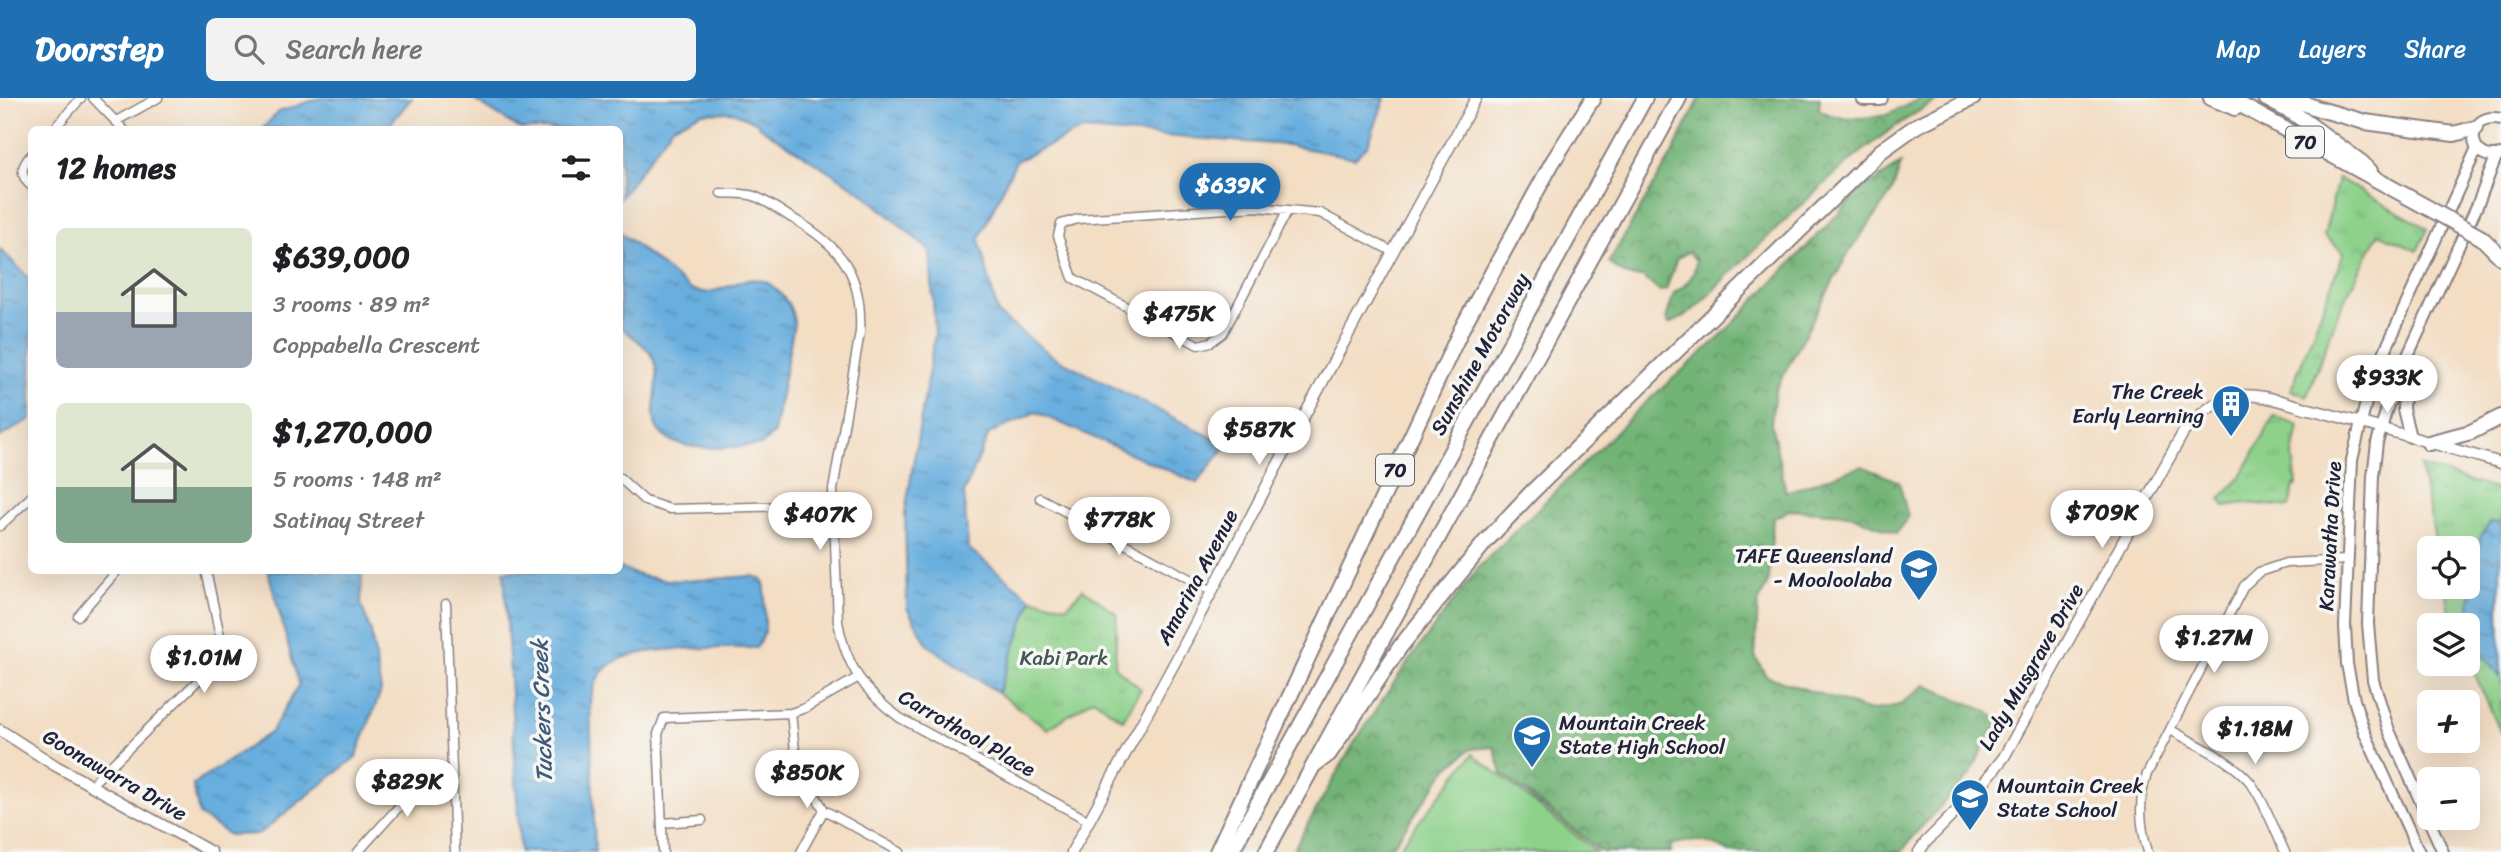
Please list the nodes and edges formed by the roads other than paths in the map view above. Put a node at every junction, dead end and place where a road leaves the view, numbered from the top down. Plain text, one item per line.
1 (81, 98) edge
2 (93, 98) edge
3 (158, 98) edge
4 (1476, 98) edge
5 (1593, 98) edge
6 (1645, 98) edge
7 (1679, 98) edge
8 (1864, 98) edge
9 (1880, 98) edge
10 (1973, 98) edge
11 (2211, 98) edge
12 (2228, 98) edge
13 (2266, 98) edge
14 (2290, 98) edge
15 (2253, 112) junction
16 (2501, 119) edge
17 (116, 121) junction
18 (56, 126) edge
19 (120, 126) edge
20 (2476, 128) junction
21 (2477, 148) junction
22 (2498, 156) edge
23 (28, 158) edge
24 (2376, 177) junction
25 (28, 183) edge
26 (721, 193) dead end
27 (1288, 210) junction
28 (2482, 238) junction
29 (2501, 248) edge
30 (1393, 252) junction
31 (2501, 257) edge
32 (2398, 381) junction
33 (2501, 417) edge
34 (2360, 422) junction
35 (2381, 428) junction
36 (2410, 437) junction
37 (2429, 443) junction
38 (2501, 463) edge
39 (623, 481) edge
40 (1040, 498) dead end
41 (28, 500) edge
42 (833, 505) junction
43 (0, 526) edge
44 (2348, 560) junction
45 (115, 574) edge
46 (207, 574) edge
47 (1212, 591) junction
48 (446, 604) dead end
49 (78, 617) dead end
50 (857, 678) junction
51 (791, 713) junction
52 (0, 730) edge
53 (2171, 730) junction
54 (1314, 765) junction
55 (451, 775) junction
56 (91, 785) junction
57 (824, 810) junction
58 (702, 820) dead end
59 (1089, 821) junction
60 (662, 823) junction
61 (211, 852) edge
62 (358, 852) edge
63 (454, 852) edge
64 (663, 852) edge
65 (802, 852) edge
66 (900, 852) edge
67 (1072, 852) edge
68 (1217, 852) edge
69 (1231, 852) edge
70 (1266, 852) edge
71 (1919, 852) edge
72 (2148, 852) edge
73 (2285, 852) edge
74 (2418, 852) edge
75 (2443, 852) edge

1 - 18 street
2 - 17 street
3 - 17 street
4 - 30 street, Amarina Avenue
5 - 68 highway, 70
6 - 69 highway, Sunshine Motorway
7 - 54 highway
8 - 9 highway
10 - 54 highway
11 - 15 highway, 70
12 - 15 highway
13 - 24 highway, 70
14 - 20 highway
15 - 24 highway, 70
16 - 20 main road
17 - 19 street
20 - 21 main road
21 - 22 main road
21 - 34 main road, Karawatha Drive
22 - 32 main road, Karawatha Drive
23 - 25 street
24 - 28 highway, 70, bridge
26 - 42 street, Carrothool Place
27 - 27 street
27 - 30 street
28 - 29 highway, 70
28 - 31 highway
30 - 47 street, Amarina Avenue
32 - 35 main road, Karawatha Drive
32 - 36 main road
33 - 37 highway
34 - 35 street, Lady Musgrave Drive
34 - 44 main road, Karawatha Drive
34 - 71 street, Lady Musgrave Drive
35 - 36 street, Lady Musgrave Drive
35 - 75 main road, Karawatha Drive
36 - 37 street, Lady Musgrave Drive
37 - 38 street, Lady Musgrave Drive
39 - 42 street
40 - 47 street
41 - 43 street
42 - 50 street, Carrothool Place
44 - 53 street
44 - 74 main road, Karawatha Drive
45 - 49 street
46 - 56 street
47 - 59 street, Amarina Avenue
48 - 55 street
50 - 51 street
50 - 59 street, Carrothool Place
51 - 57 street
51 - 60 street
52 - 56 street, Goonawarra Drive
53 - 72 street
53 - 73 street
54 - 70 highway
55 - 62 street
55 - 63 street
56 - 61 street, Goonawarra Drive
57 - 65 street
57 - 66 street
58 - 60 street
59 - 67 street, Amarina Avenue
60 - 64 street

